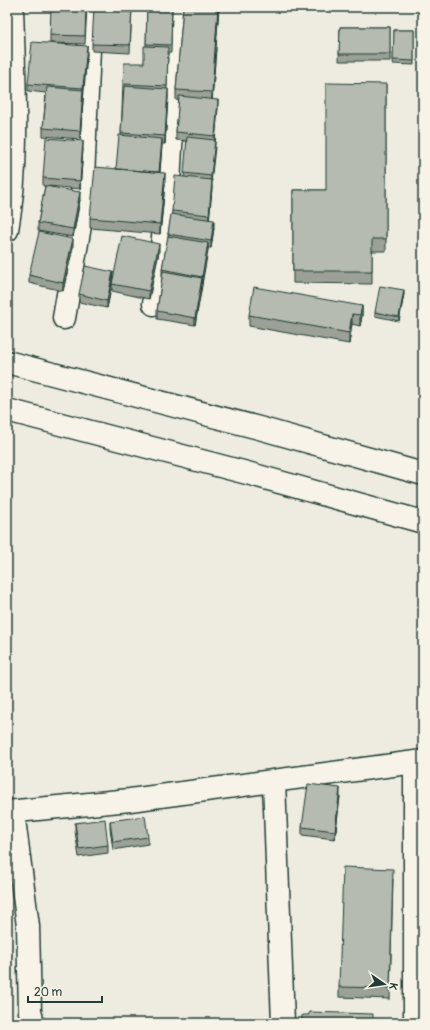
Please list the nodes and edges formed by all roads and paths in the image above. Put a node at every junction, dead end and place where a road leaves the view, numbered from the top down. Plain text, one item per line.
1 (12, 7) edge
2 (91, 7) edge
3 (179, 7) edge
4 (7, 230) edge
5 (154, 304) dead end
6 (64, 318) dead end
7 (7, 362) edge
8 (7, 410) edge
9 (423, 474) edge
10 (423, 522) edge
11 (419, 761) edge
12 (274, 781) junction
13 (10, 812) edge
14 (33, 1023) edge
15 (283, 1023) edge
16 (416, 1023) edge

1 - 4 street
2 - 6 street
3 - 5 street
7 - 9 street
8 - 10 street
11 - 12 street
11 - 16 street
12 - 13 street
12 - 15 street
13 - 14 street

